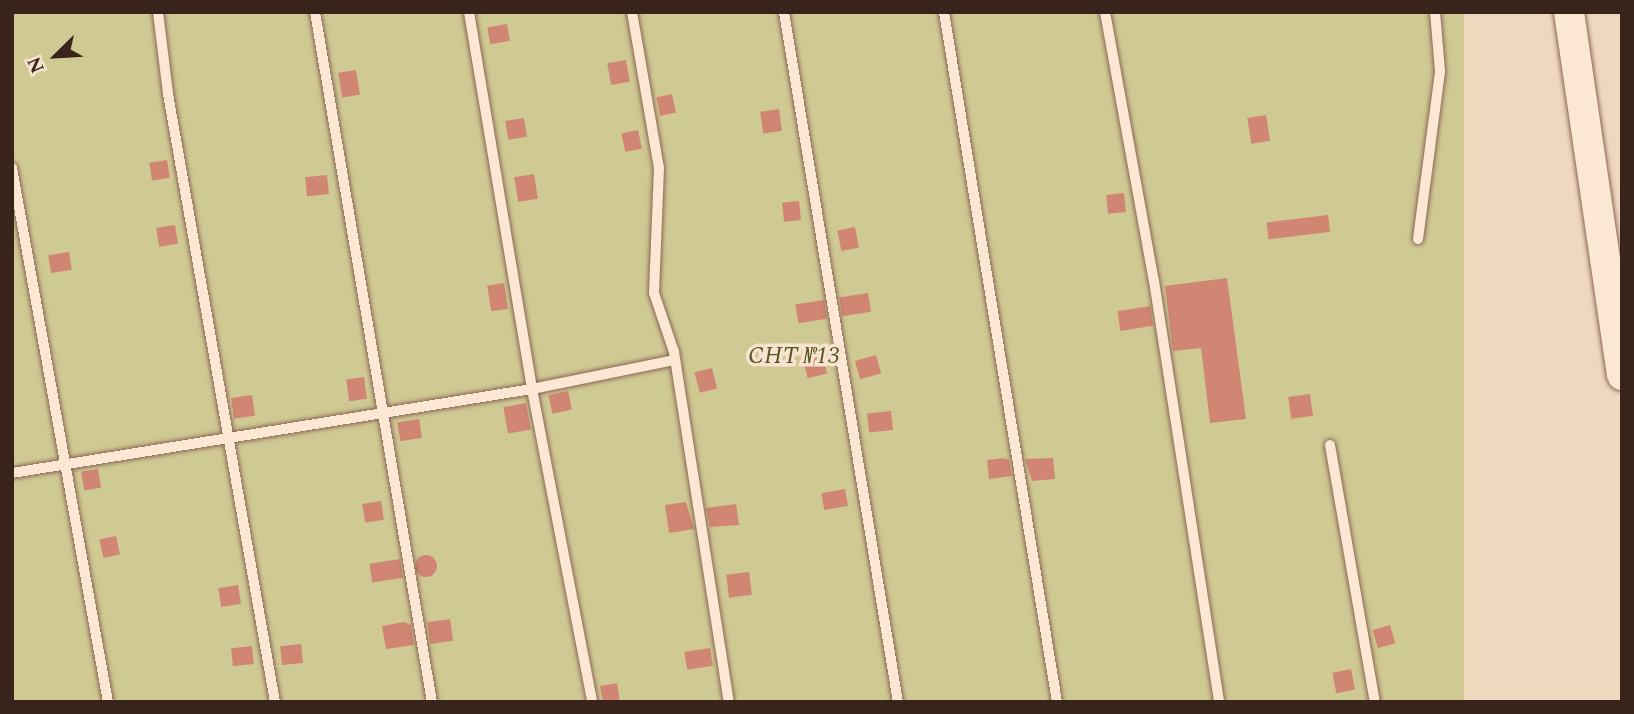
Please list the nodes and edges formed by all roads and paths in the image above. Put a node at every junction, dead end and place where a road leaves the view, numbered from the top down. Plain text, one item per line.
1 (158, 12) edge
2 (315, 12) edge
3 (469, 12) edge
4 (632, 12) edge
5 (784, 12) edge
6 (944, 12) edge
7 (1105, 12) edge
8 (1435, 12) edge
9 (1569, 12) edge
10 (12, 168) edge
11 (1418, 239) dead end
12 (675, 360) junction
13 (1622, 375) edge
14 (532, 389) junction
15 (383, 412) junction
16 (228, 436) junction
17 (1330, 445) dead end
18 (65, 464) junction
19 (12, 473) edge
20 (108, 702) edge
21 (275, 702) edge
22 (432, 702) edge
23 (592, 702) edge
24 (729, 702) edge
25 (898, 702) edge
26 (1057, 702) edge
27 (1219, 702) edge
28 (1374, 702) edge

1 - 16 lane
2 - 15 lane
3 - 14 lane
4 - 12 lane
5 - 25 lane
6 - 26 lane
7 - 27 lane
8 - 11 lane
9 - 13 main road
10 - 18 lane
12 - 14 lane
12 - 24 lane
14 - 15 lane
14 - 23 lane
15 - 16 lane
15 - 22 lane
16 - 18 lane
16 - 21 lane
17 - 28 lane
18 - 19 lane
18 - 20 lane

